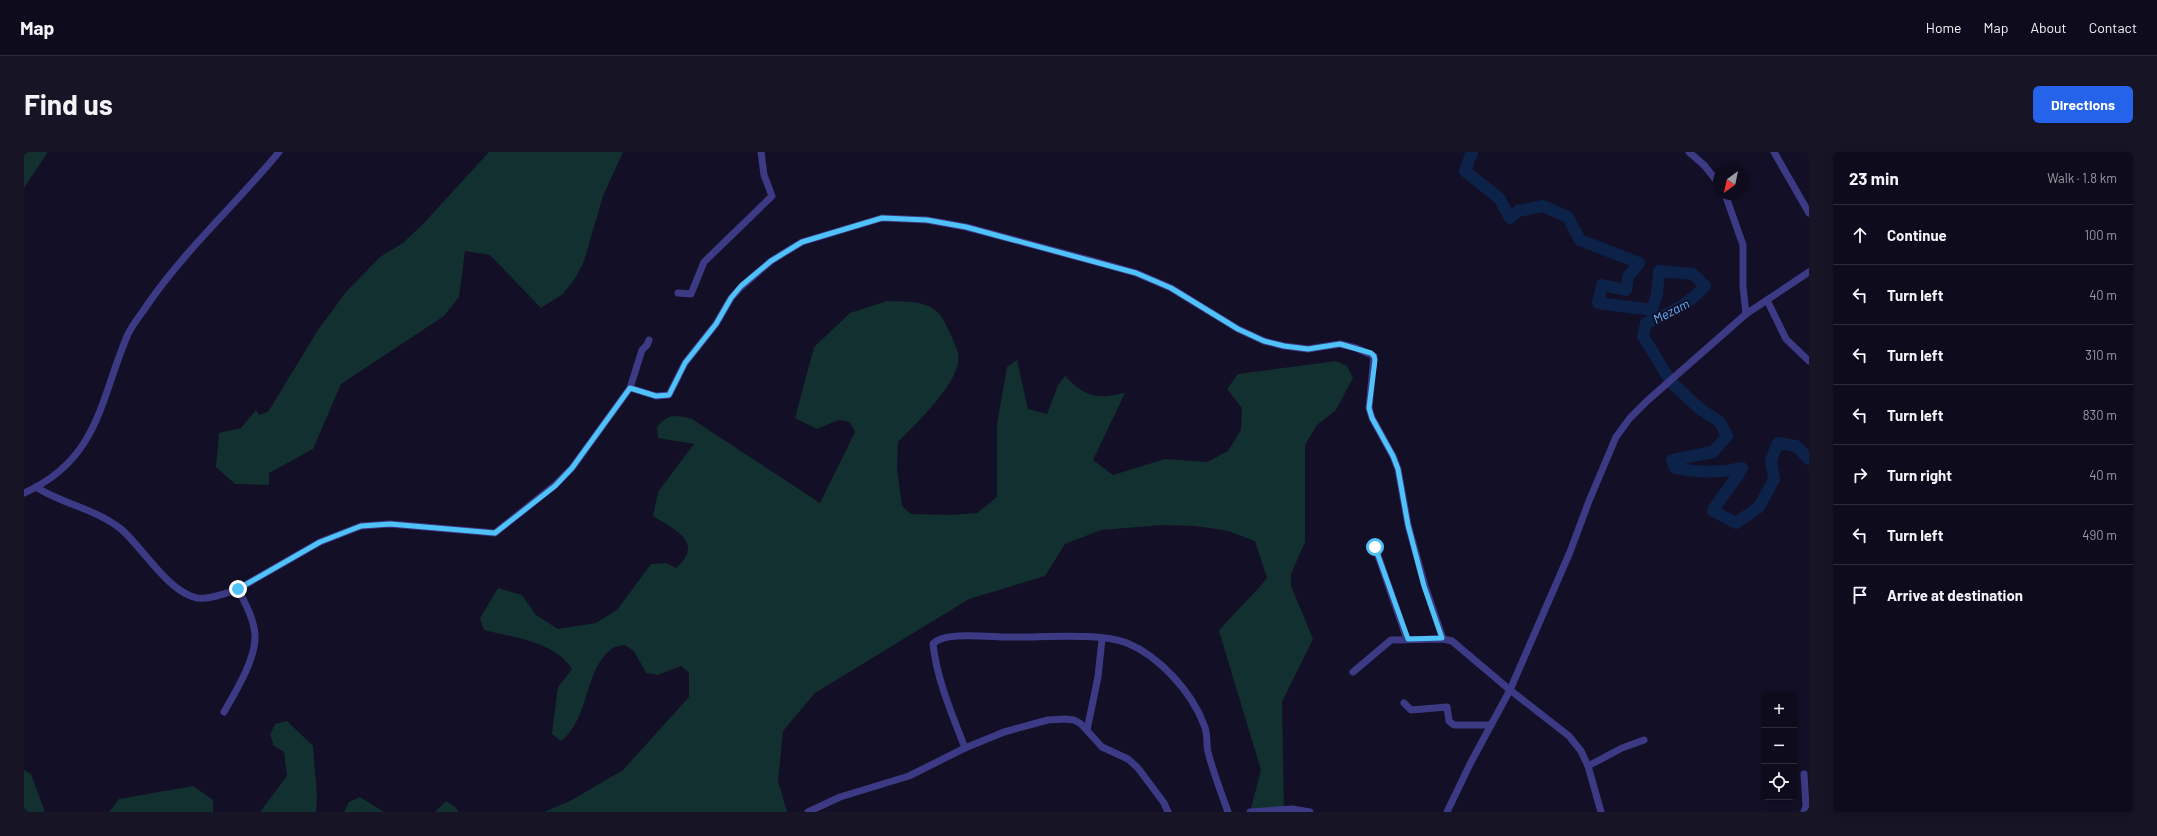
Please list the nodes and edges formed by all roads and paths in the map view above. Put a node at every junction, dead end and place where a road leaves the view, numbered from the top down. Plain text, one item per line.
1 (279, 152) edge
2 (761, 152) edge
3 (1689, 152) edge
4 (1774, 152) edge
5 (1713, 176) edge
6 (1726, 200) edge
7 (1809, 213) edge
8 (1809, 272) edge
9 (678, 293) dead end
10 (1767, 300) junction
11 (1746, 314) junction
12 (649, 340) dead end
13 (1809, 361) edge
14 (630, 388) junction
15 (36, 487) junction
16 (24, 492) edge
17 (1375, 547) dead end
18 (238, 589) junction
19 (1442, 638) junction
20 (1102, 639) junction
21 (1408, 639) junction
22 (1353, 672) dead end
23 (1510, 690) junction
24 (1404, 703) dead end
25 (224, 712) dead end
26 (1491, 725) junction
27 (1087, 730) junction
28 (1644, 740) dead end
29 (965, 748) junction
30 (1588, 766) junction
31 (1804, 774) dead end
32 (808, 812) edge
33 (1168, 812) edge
34 (1228, 812) edge
35 (1250, 812) edge
36 (1310, 812) edge
37 (1447, 812) edge
38 (1601, 812) edge
39 (1804, 812) edge

1 - 15 street
2 - 9 street
3 - 5 street
4 - 7 street
6 - 11 street
8 - 10 street
10 - 11 street
10 - 13 street
11 - 23 street
12 - 14 street
14 - 18 street
14 - 19 street
15 - 16 street
15 - 18 street
17 - 21 street
18 - 25 street
19 - 21 street
19 - 23 street
20 - 27 street
20 - 29 street
20 - 34 street
21 - 22 street
23 - 26 street
23 - 30 street
24 - 26 street
26 - 37 street
27 - 29 street
27 - 33 street
28 - 30 street
29 - 32 street
30 - 38 street
31 - 39 street
35 - 36 street

